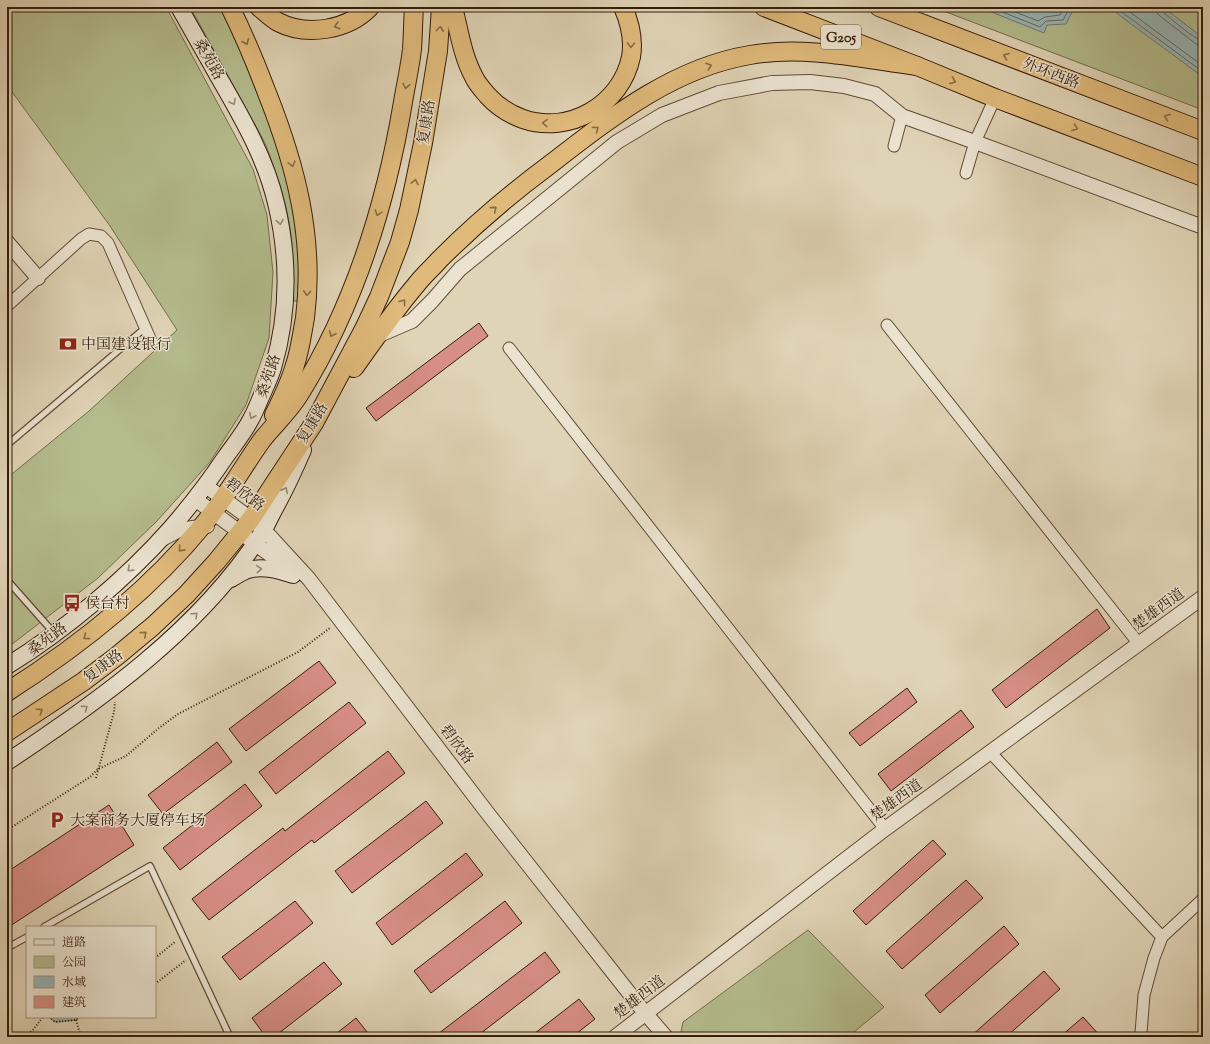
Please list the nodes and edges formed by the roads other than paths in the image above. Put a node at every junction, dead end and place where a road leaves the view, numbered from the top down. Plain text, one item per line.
1 (179, 7) edge
2 (230, 7) edge
3 (258, 7) edge
4 (370, 7) edge
5 (414, 7) edge
6 (441, 7) edge
7 (453, 7) edge
8 (623, 7) edge
9 (764, 7) edge
10 (879, 7) edge
11 (893, 11) edge
12 (917, 66) junction
13 (995, 98) junction
14 (902, 116) junction
15 (1203, 131) edge
16 (975, 142) junction
17 (894, 146) dead end
18 (966, 173) dead end
19 (1203, 177) edge
20 (1203, 227) edge
21 (7, 242) edge
22 (7, 252) edge
23 (36, 280) junction
24 (7, 306) edge
25 (887, 325) dead end
26 (145, 328) junction
27 (377, 336) junction
28 (152, 343) dead end
29 (509, 348) dead end
30 (314, 423) junction
31 (263, 439) junction
32 (7, 445) edge
33 (206, 486) junction
34 (223, 498) junction
35 (195, 499) junction
36 (208, 519) junction
37 (249, 531) junction
38 (158, 542) junction
39 (293, 575) junction
40 (7, 580) edge
41 (226, 581) junction
42 (1203, 597) edge
43 (55, 633) junction
44 (1139, 644) junction
45 (7, 666) edge
46 (7, 692) edge
47 (7, 732) edge
48 (990, 752) junction
49 (7, 762) edge
50 (885, 828) junction
51 (1203, 899) edge
52 (46, 926) edge
53 (1162, 937) junction
54 (26, 938) edge
55 (7, 948) edge
56 (642, 1016) junction
57 (230, 1037) edge
58 (615, 1037) edge
59 (654, 1037) edge
60 (666, 1037) edge
61 (1141, 1037) edge

1 -> 33 main road, 桑苑路
2 -> 31 highway
4 -> 3 highway
5 -> 31 highway, 复康路
30 -> 6 highway, 复康路
8 -> 7 highway
9 - 12 highway, G205
10 - 11 highway, 外环西路
15 -> 11 highway, 外环西路
12 -> 13 highway
27 -> 12 highway
13 - 16 street
13 -> 19 highway
14 - 16 street
14 - 17 street
14 - 27 street
16 - 18 street
16 - 20 street
21 - 23 street
22 - 23 street
23 - 24 street
23 - 26 street
25 - 44 street
26 - 28 street
26 - 32 lane
27 - 30 highway
29 - 50 street
37 -> 30 highway, 复康路
31 - 33 main road
31 - 34 highway, 复康路
33 - 34 street, 碧欣路
33 - 35 main road, 桑苑路
34 - 36 highway, 复康路
34 - 37 street, 碧欣路
35 - 36 street, 碧欣路
35 - 38 main road, 桑苑路
36 - 37 street, 碧欣路
36 - 38 street
36 -> 46 highway, 复康路
37 - 39 street, 碧欣路
37 - 41 main road
47 -> 37 highway, 复康路
37 - 56 street, 碧欣路
38 -> 43 main road, 桑苑路
41 -> 39 main road
39 - 56 street, 碧欣路
40 - 43 lane
49 -> 41 main road
42 - 44 street, 楚雄西道
43 - 45 main road, 桑苑路
44 - 48 street, 楚雄西道
48 - 50 street, 楚雄西道
48 - 53 street
50 - 56 street, 楚雄西道
51 - 53 street
52 - 57 lane
53 - 61 street
54 - 55 lane
56 - 58 street, 楚雄西道
56 - 59 street, 碧欣路
56 - 60 street, 碧欣路

